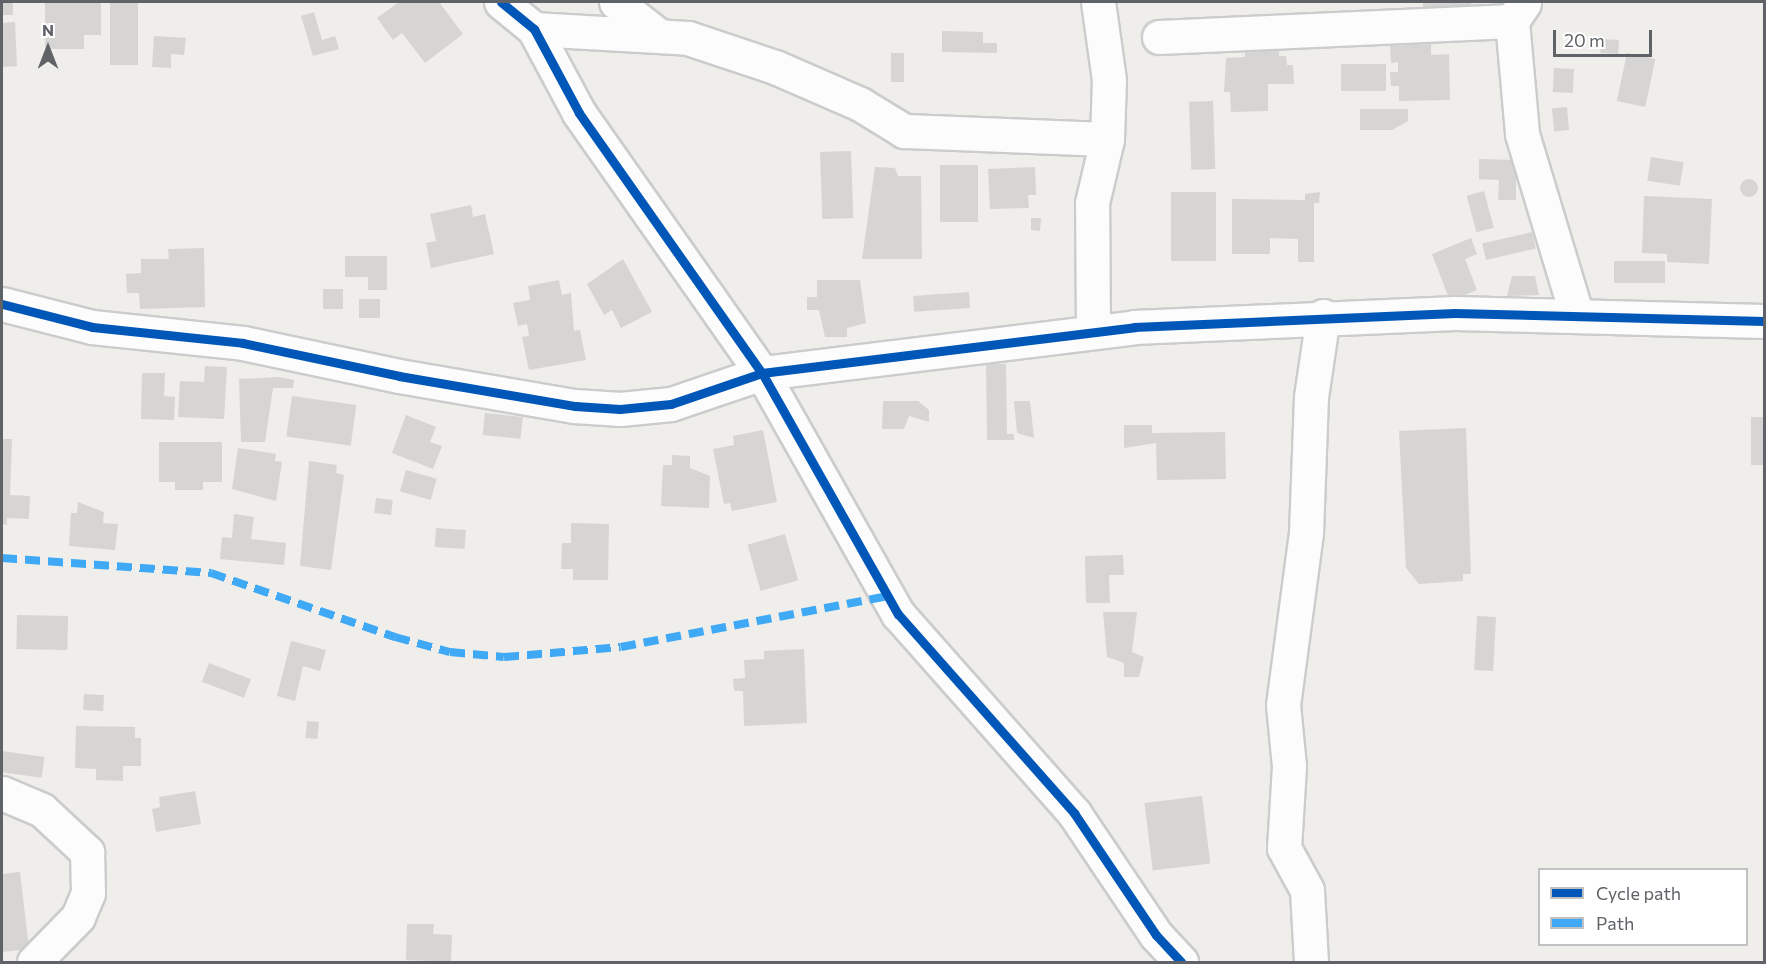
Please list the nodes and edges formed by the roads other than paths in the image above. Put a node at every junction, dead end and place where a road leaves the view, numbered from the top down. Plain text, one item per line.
1 (501, 2) edge
2 (616, 2) edge
3 (1098, 2) edge
4 (1518, 11) edge
5 (534, 29) junction
6 (658, 35) junction
7 (1159, 37) dead end
8 (1107, 139) junction
9 (2, 304) edge
10 (1323, 316) junction
11 (1578, 316) junction
12 (1764, 321) edge
13 (1093, 331) junction
14 (762, 373) junction
15 (2, 793) edge
16 (34, 963) edge
17 (1181, 963) edge
18 (1311, 963) edge

1 - 5 street
2 - 6 street
3 - 8 street
4 - 7 street
4 - 11 street
5 - 6 street
5 - 14 street
6 - 8 street
8 - 13 street
9 - 14 street
10 - 11 street
10 - 13 street
10 - 18 street
11 - 12 street
13 - 14 street
14 - 17 street
15 - 16 street

